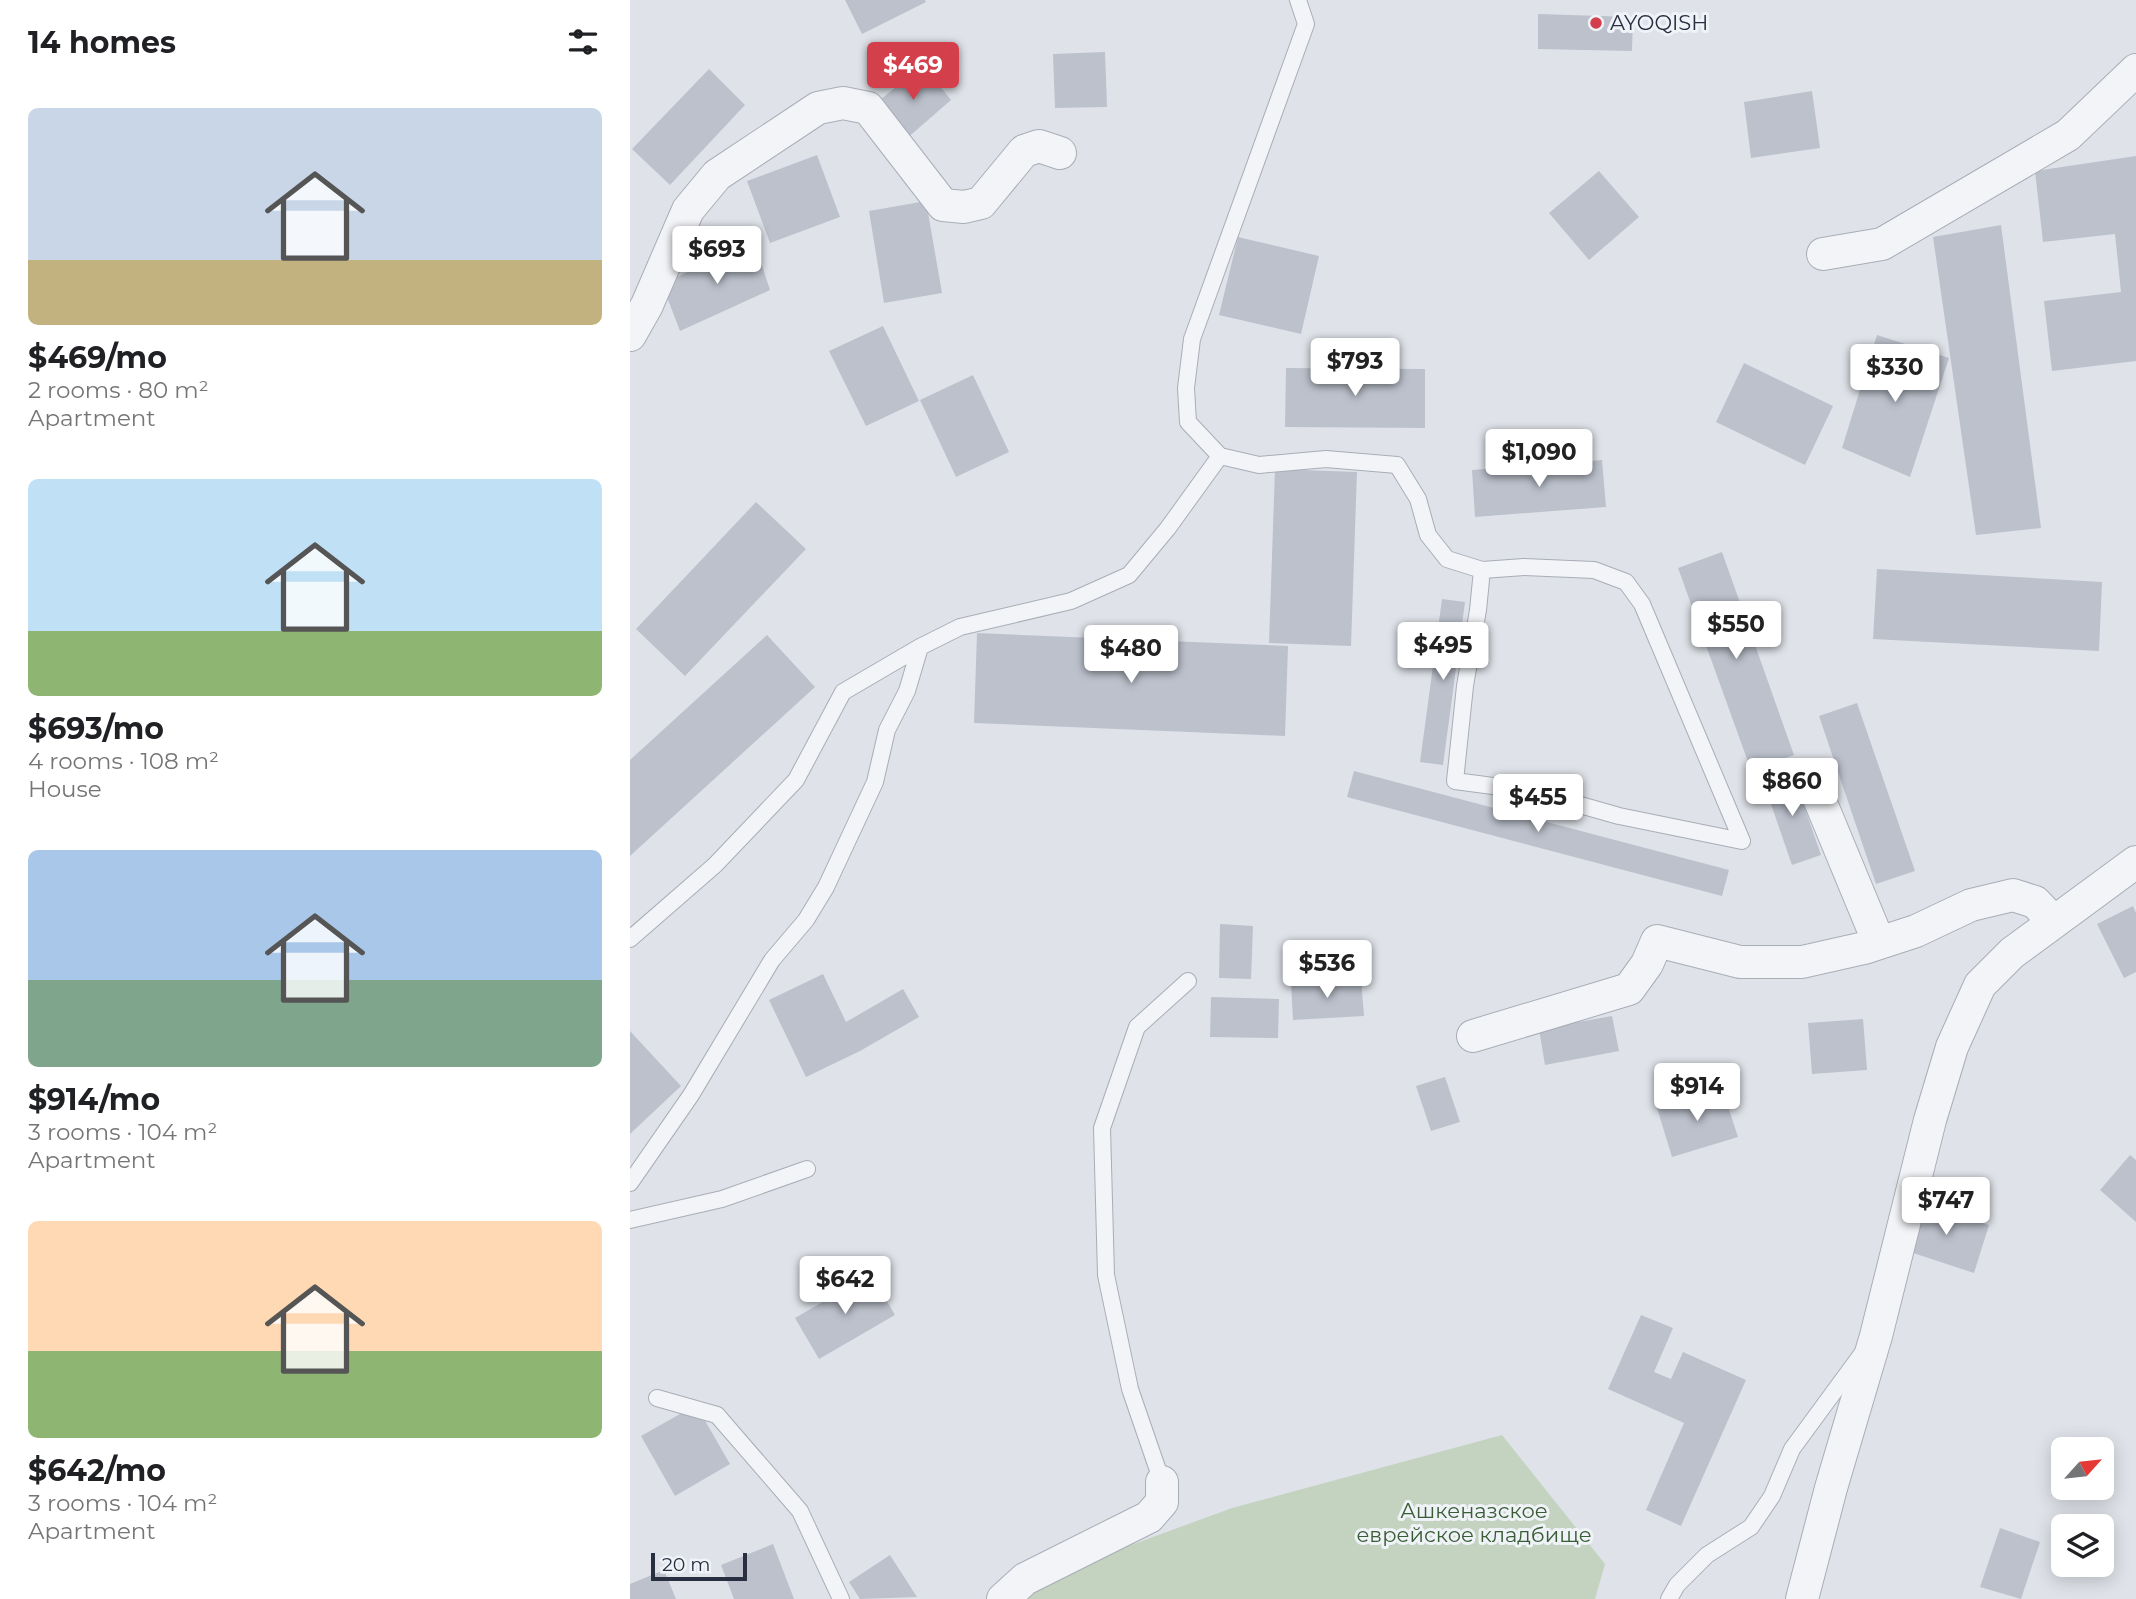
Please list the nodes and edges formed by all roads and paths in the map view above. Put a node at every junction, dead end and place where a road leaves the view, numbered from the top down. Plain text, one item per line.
1 (1297, 0) edge
2 (2136, 70) edge
3 (1060, 153) dead end
4 (1823, 254) dead end
5 (630, 335) edge
6 (1220, 456) junction
7 (1482, 570) junction
8 (920, 647) junction
9 (1811, 779) dead end
10 (2136, 862) edge
11 (2054, 922) junction
12 (630, 939) edge
13 (1879, 943) junction
14 (1188, 981) dead end
15 (1473, 1036) dead end
16 (807, 1169) dead end
17 (630, 1184) edge
18 (630, 1220) edge
19 (1876, 1336) junction
20 (657, 1398) dead end
21 (1162, 1482) joint
22 (842, 1599) edge
23 (1003, 1599) edge
24 (1669, 1599) edge
25 (1802, 1599) edge

1 - 6 lane
2 - 4 street
3 - 5 street
6 - 7 lane
6 - 8 lane
7 - 7 lane
8 - 12 lane
8 - 17 lane
9 - 13 street
10 - 11 street
11 - 13 street
11 - 19 street
13 - 15 street
14 - 21 lane
16 - 18 lane
19 - 24 lane
19 - 25 street
20 - 22 lane
21 - 23 street

